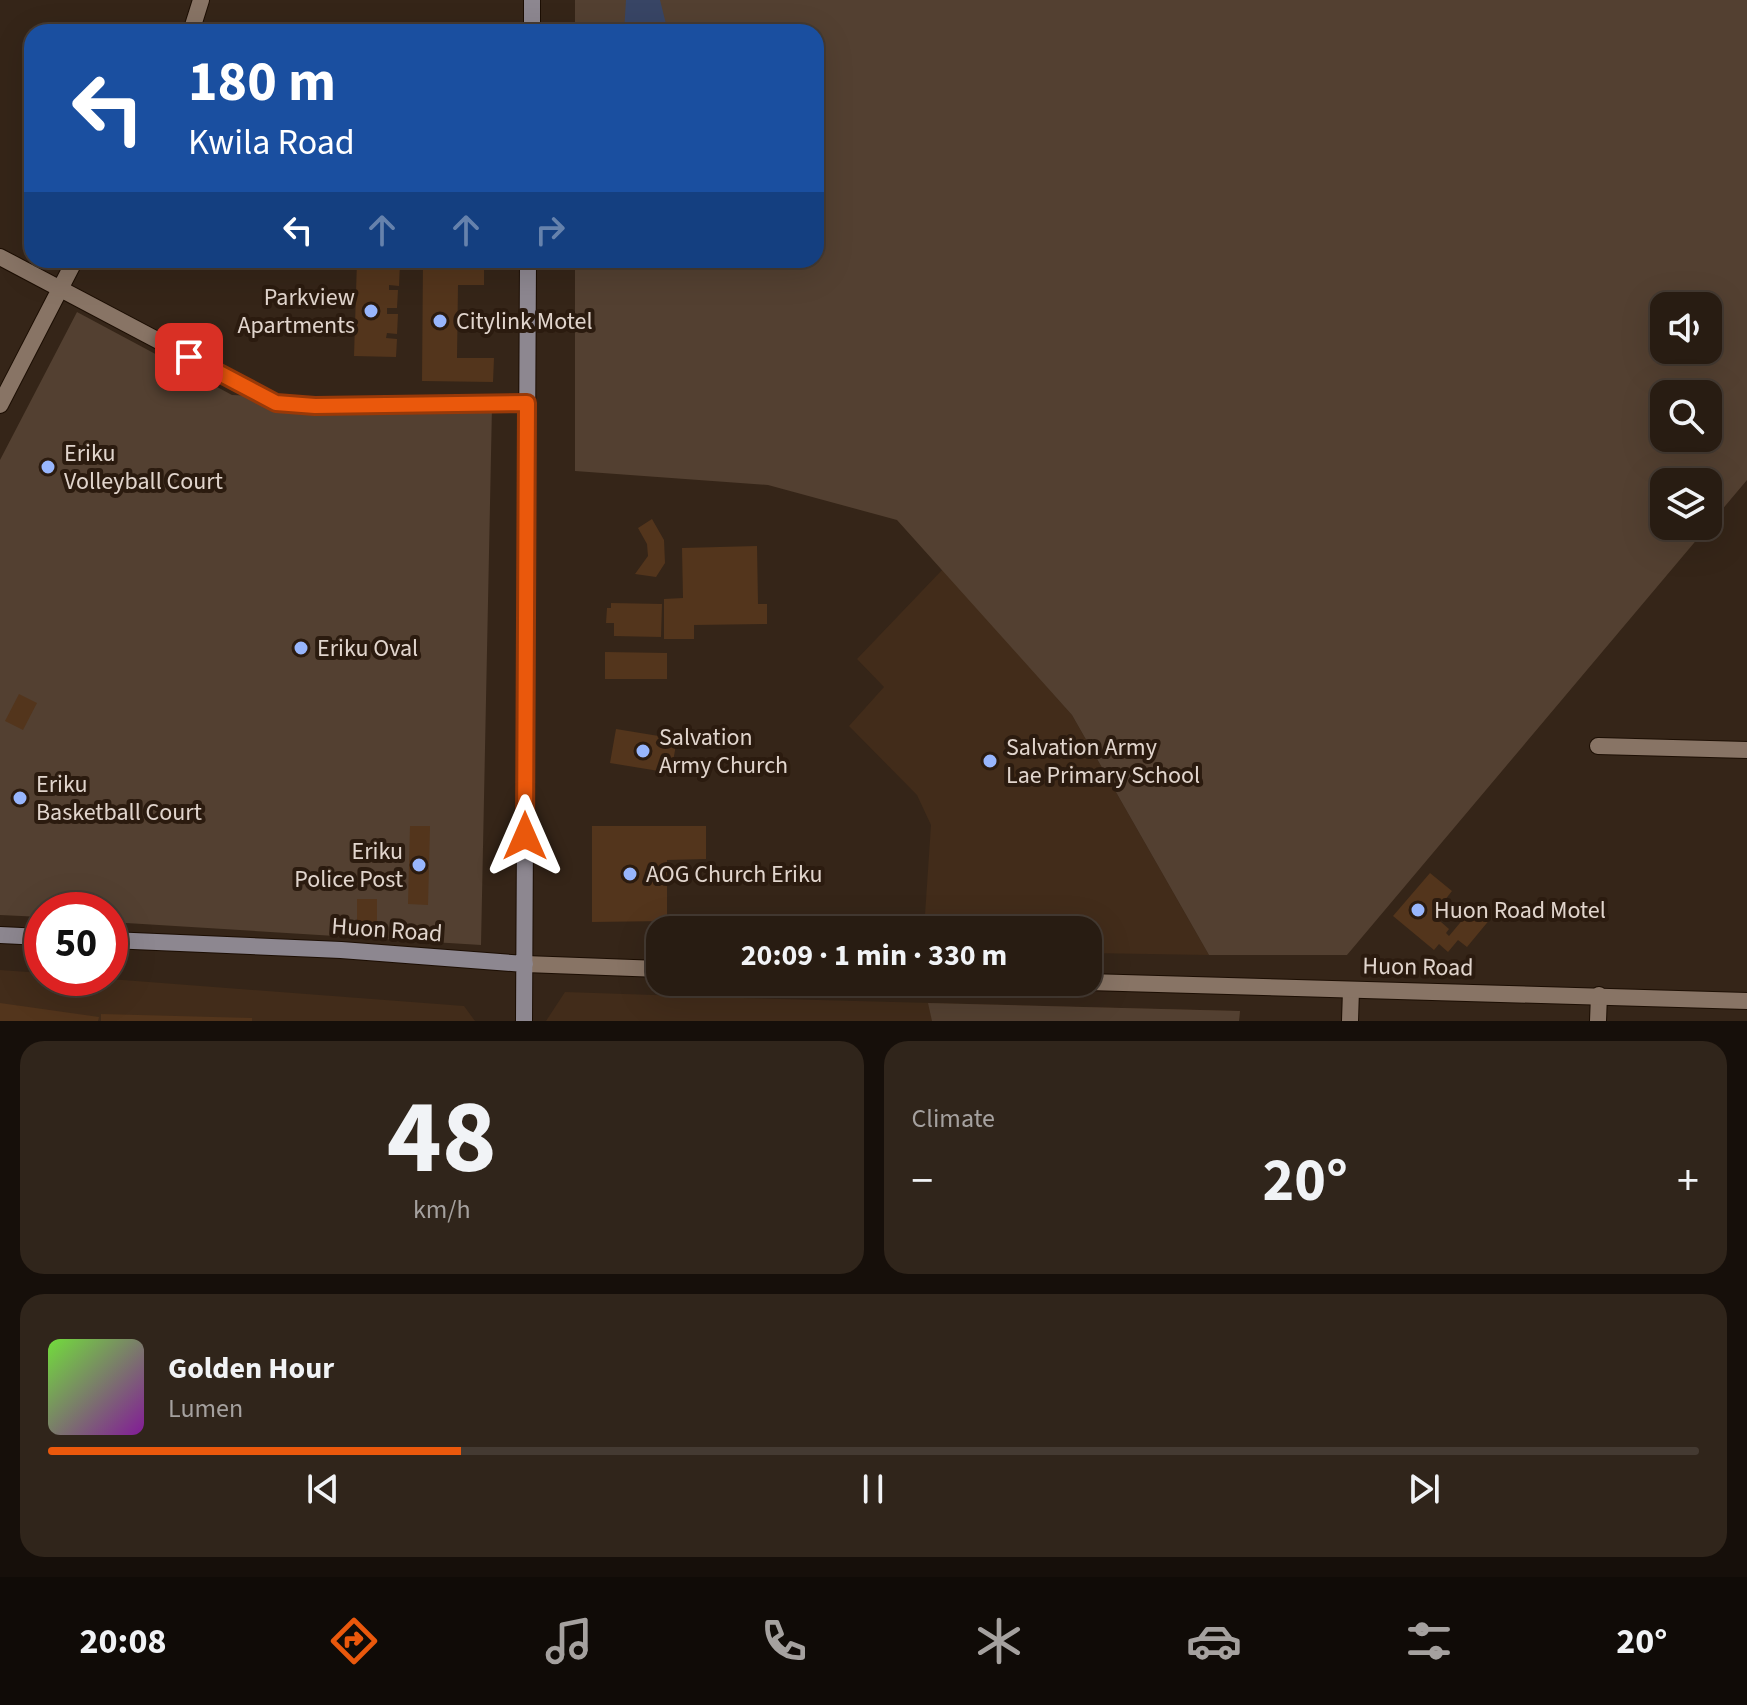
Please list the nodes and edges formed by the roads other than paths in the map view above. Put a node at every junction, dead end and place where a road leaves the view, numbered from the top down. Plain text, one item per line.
1 (201, 0) edge
2 (532, 0) edge
3 (194, 24) edge
4 (532, 24) edge
5 (0, 257) edge
6 (71, 268) edge
7 (528, 268) edge
8 (61, 288) junction
9 (527, 403) junction
10 (0, 405) edge
11 (1598, 746) dead end
12 (1747, 750) edge
13 (0, 935) edge
14 (24, 936) edge
15 (128, 941) edge
16 (525, 964) junction
17 (646, 968) edge
18 (1102, 982) edge
19 (1351, 990) junction
20 (1599, 995) junction
21 (1747, 1001) edge
22 (524, 1021) edge
23 (1350, 1021) edge
24 (1598, 1021) edge

1 - 3 street
2 - 4 main road
5 - 8 street
6 - 8 street
7 - 9 main road
8 - 9 street
8 - 10 street
9 - 16 main road
11 - 12 street
13 - 14 main road
15 - 16 main road, Huon Road
16 - 17 street, Huon Road
16 - 22 main road
18 - 19 street, Huon Road
19 - 20 street, Huon Road
19 - 23 street
20 - 21 street, Huon Road
20 - 24 street

